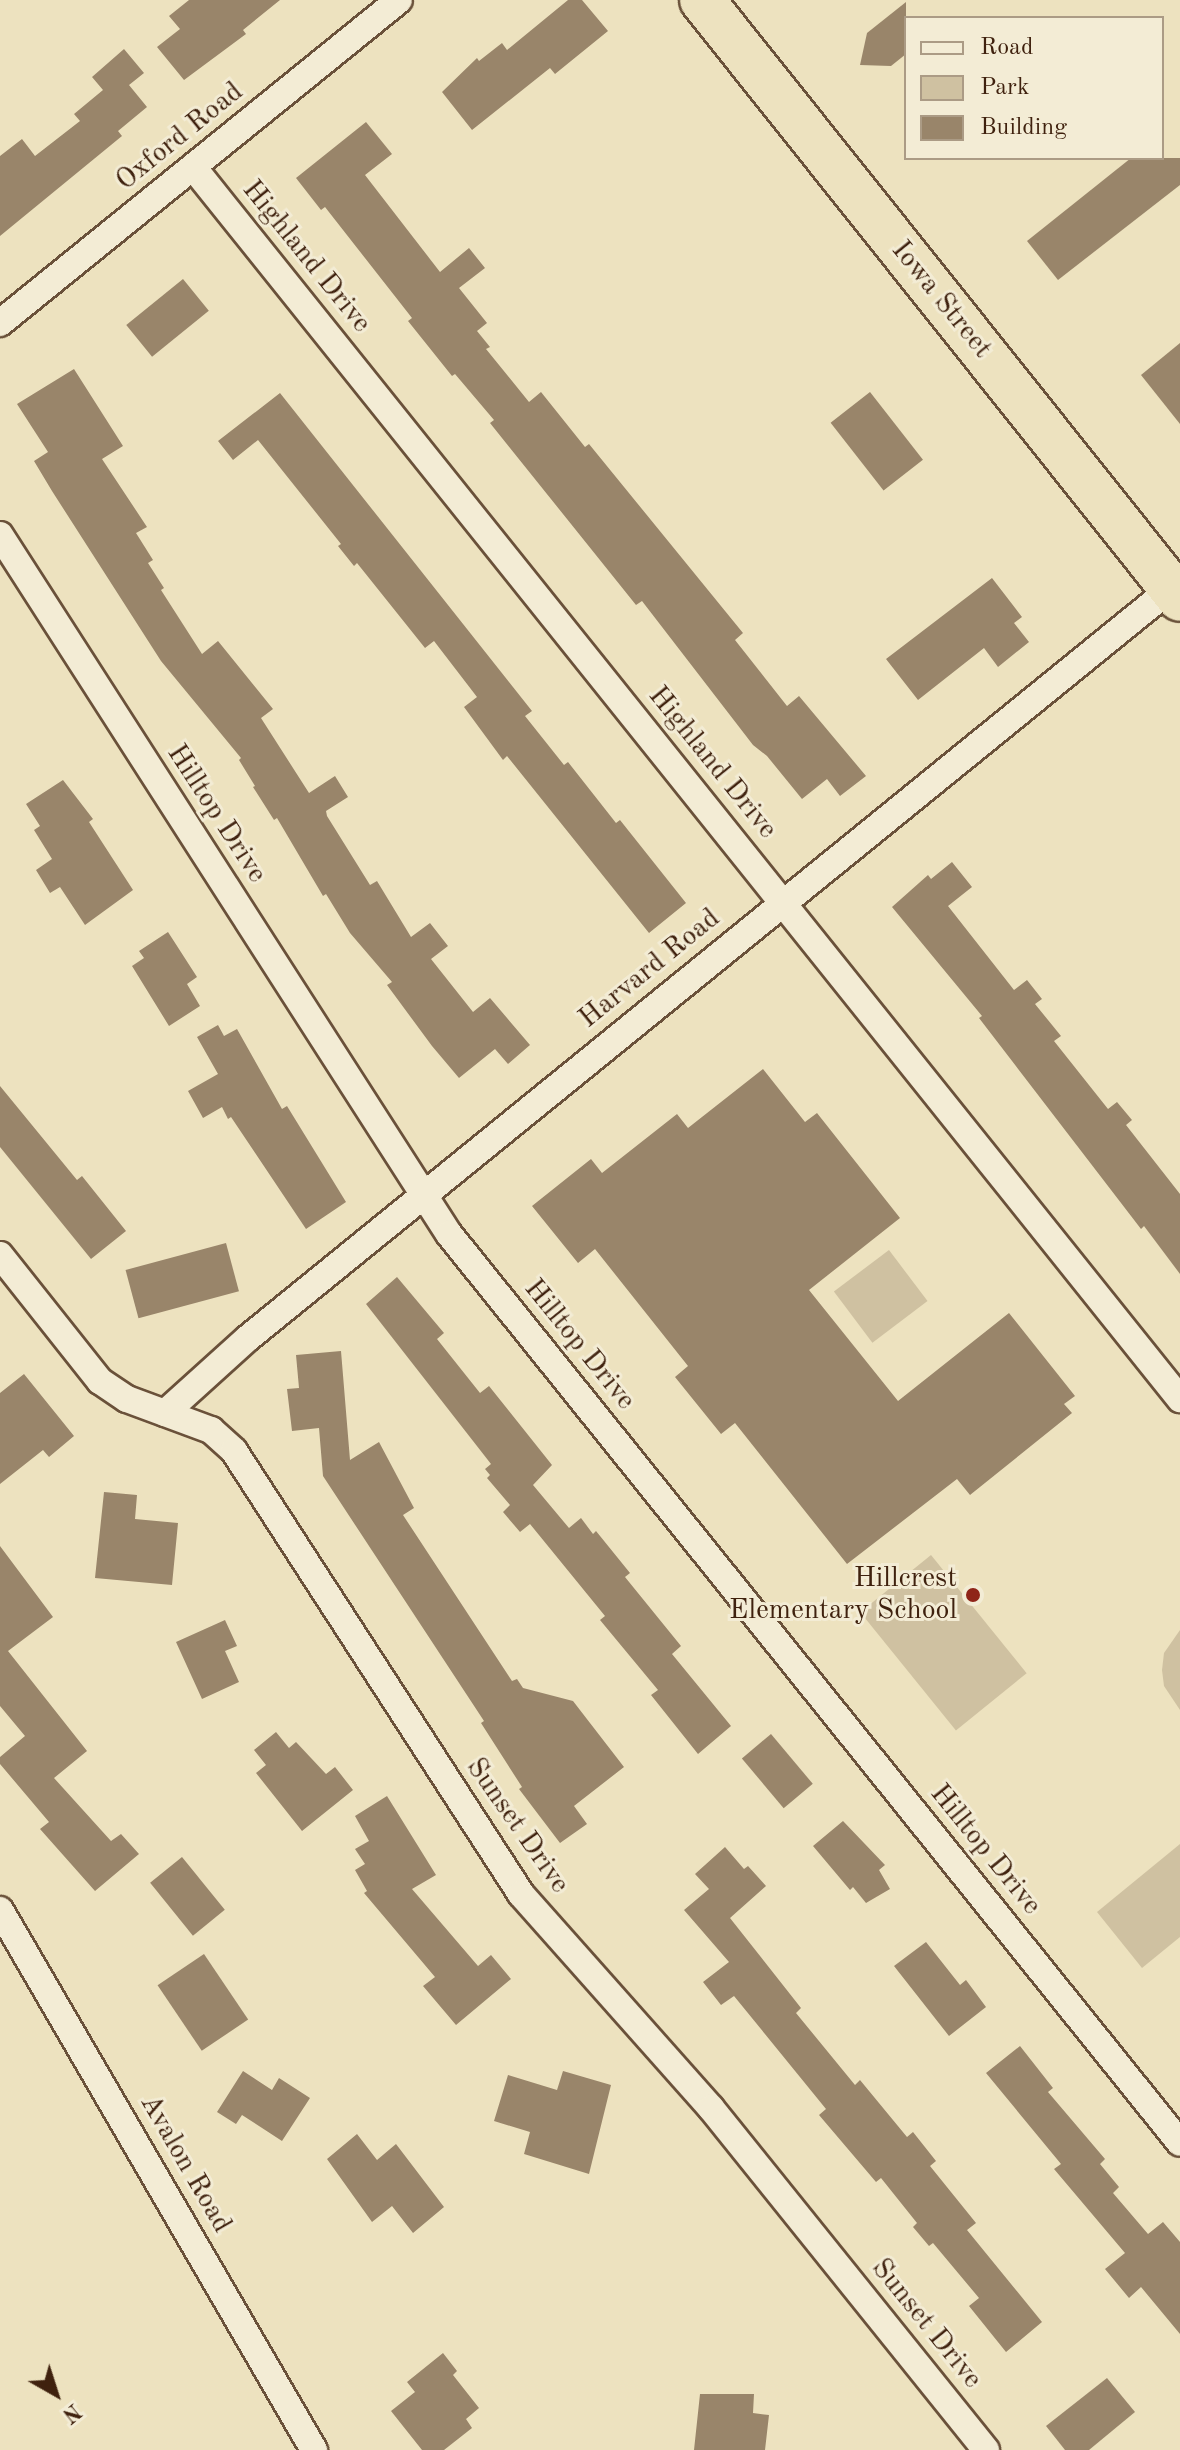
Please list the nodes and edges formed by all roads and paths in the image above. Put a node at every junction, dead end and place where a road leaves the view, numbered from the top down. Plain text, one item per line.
1 (399, 0) edge
2 (702, 0) edge
3 (193, 167) junction
4 (0, 323) edge
5 (0, 535) edge
6 (1177, 589) edge
7 (782, 902) junction
8 (423, 1196) junction
9 (0, 1255) edge
10 (1180, 1399) edge
11 (165, 1413) junction
12 (0, 1910) edge
13 (1180, 2143) edge
14 (314, 2450) edge
15 (986, 2450) edge

1 - 3 street, Oxford Road
2 - 6 highway, Iowa Street
3 - 4 street, Oxford Road
3 - 7 street, Highland Drive
5 - 8 street, Hilltop Drive
6 - 7 street, Harvard Road
7 - 8 street, Harvard Road
7 - 10 street, Highland Drive
8 - 11 street, Harvard Road
8 - 13 street, Hilltop Drive
9 - 11 street, Sunset Drive
11 - 15 street, Sunset Drive
12 - 14 street, Avalon Road

